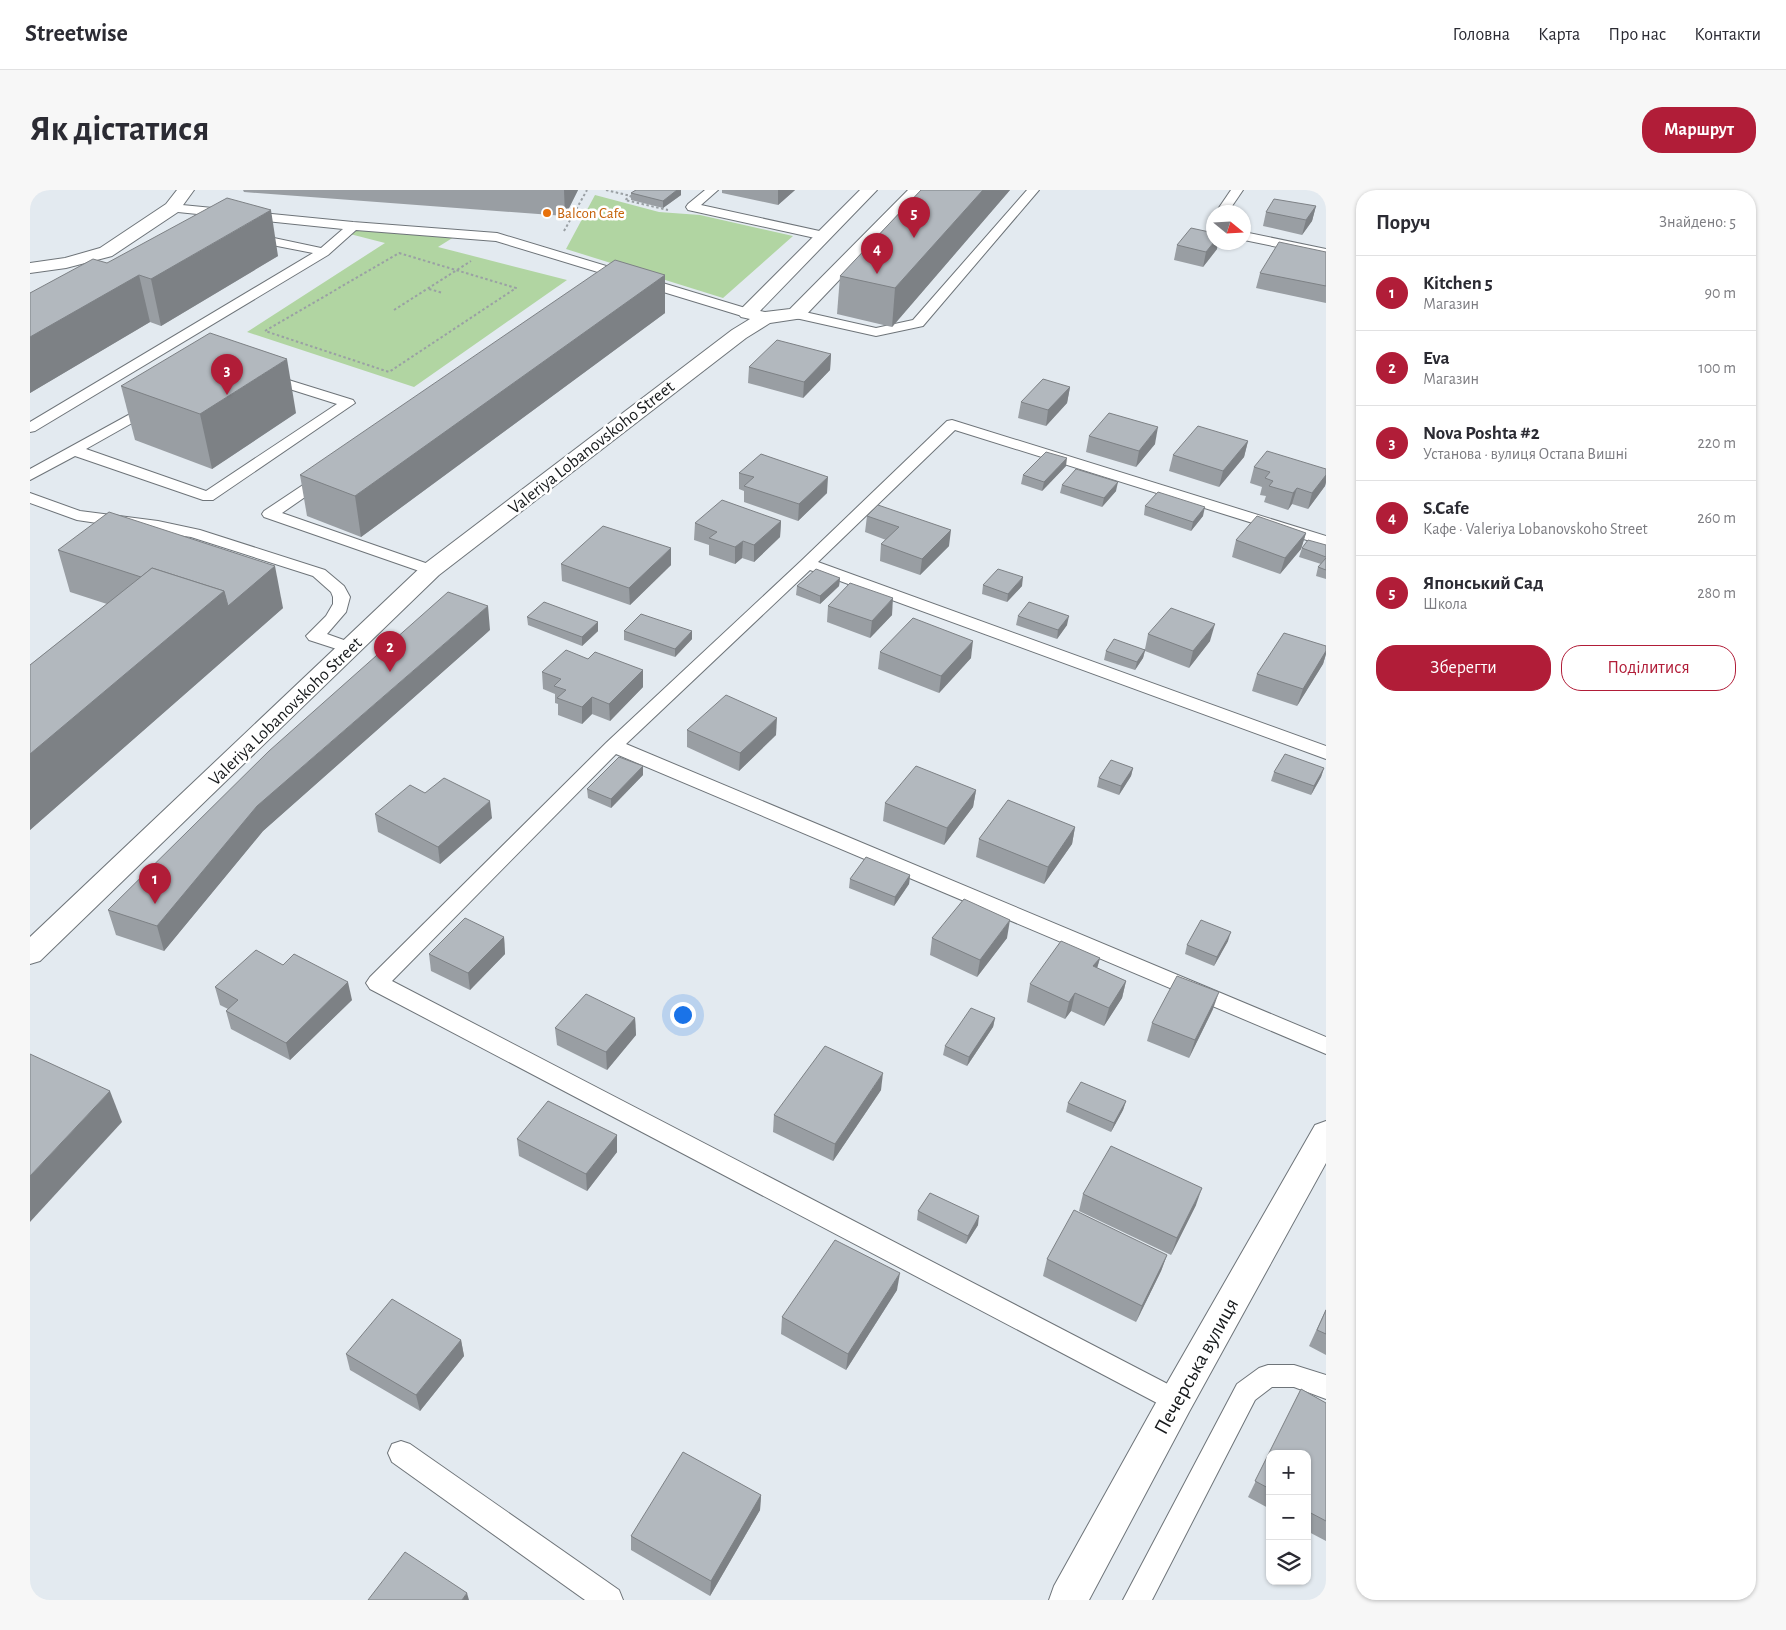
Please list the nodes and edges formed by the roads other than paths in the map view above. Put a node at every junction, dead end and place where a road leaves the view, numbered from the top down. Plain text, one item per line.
1 (186, 190) edge
2 (712, 190) edge
3 (869, 190) edge
4 (917, 190) edge
5 (1034, 190) edge
6 (1237, 190) edge
7 (1227, 205) edge
8 (172, 208) junction
9 (353, 226) junction
10 (238, 235) edge
11 (824, 236) junction
12 (1251, 237) edge
13 (324, 252) junction
14 (1326, 253) edge
15 (30, 268) edge
16 (619, 273) junction
17 (603, 285) edge
18 (796, 314) junction
19 (756, 315) junction
20 (254, 373) edge
21 (167, 397) edge
22 (30, 428) edge
23 (74, 450) junction
24 (335, 469) edge
25 (30, 475) edge
26 (30, 498) edge
27 (1326, 541) edge
28 (806, 564) junction
29 (431, 570) junction
30 (348, 648) junction
31 (613, 746) junction
32 (1326, 753) edge
33 (30, 954) edge
34 (1326, 1046) edge
35 (1326, 1134) edge
36 (1326, 1387) edge
37 (1176, 1401) junction
38 (401, 1453) dead end
39 (609, 1600) edge
40 (1068, 1600) edge
41 (1137, 1600) edge

1 - 8 street
2 - 11 lane
3 - 11 street, Valeriya Lobanovskoho Street
4 - 18 street
5 - 18 lane
6 - 7 lane
8 - 9 lane
8 - 15 street
9 - 13 lane
9 - 16 lane
10 - 13 lane
11 - 19 street, Valeriya Lobanovskoho Street
12 - 14 lane
13 - 22 lane
16 - 17 lane
16 - 19 lane
18 - 19 street, Valeriya Lobanovskoho Street
19 - 29 street, Valeriya Lobanovskoho Street
20 - 23 lane
21 - 23 lane
23 - 25 lane
24 - 29 lane
26 - 30 lane
27 - 28 lane
28 - 31 lane
28 - 32 lane
29 - 30 street, Valeriya Lobanovskoho Street
30 - 33 street, Valeriya Lobanovskoho Street
31 - 34 lane
31 - 37 lane
35 - 37 street, Печерська вулиця
36 - 41 lane
37 - 40 street, Печерська вулиця
38 - 39 lane

